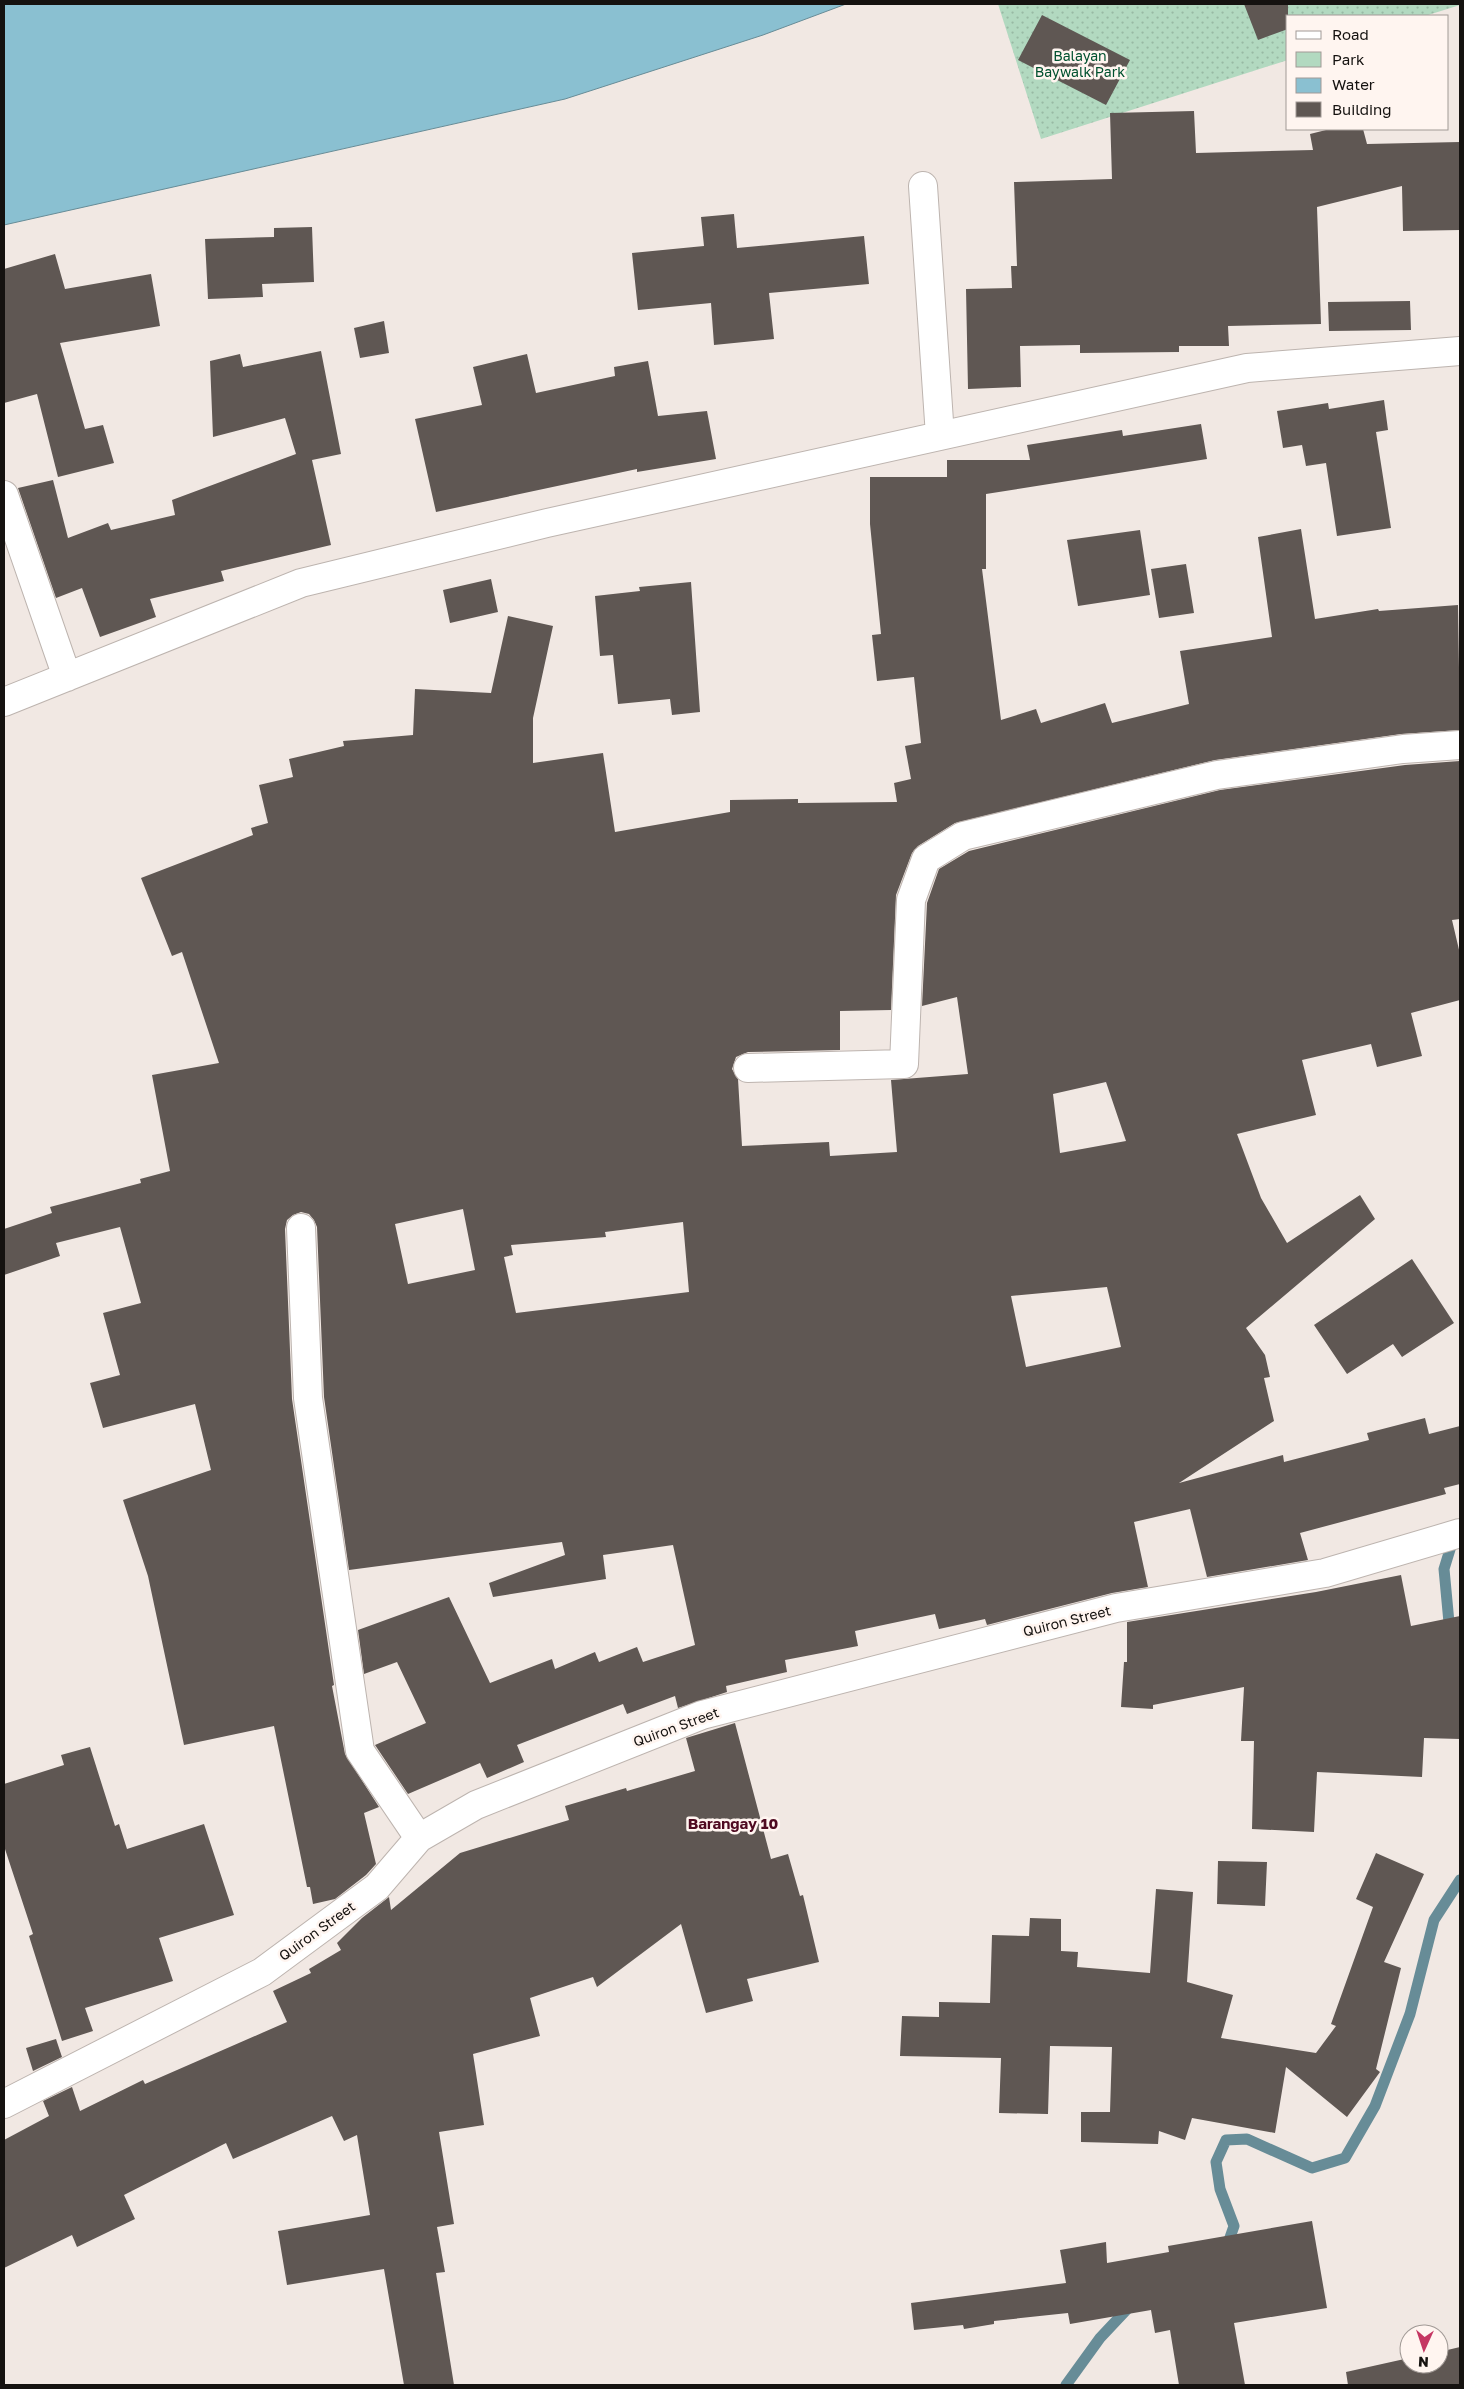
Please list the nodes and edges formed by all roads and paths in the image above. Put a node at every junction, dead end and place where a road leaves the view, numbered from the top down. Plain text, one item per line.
1 (923, 186) dead end
2 (1460, 351) edge
3 (940, 436) junction
4 (4, 495) edge
5 (67, 677) junction
6 (4, 702) edge
7 (1460, 745) edge
8 (748, 1068) dead end
9 (301, 1228) dead end
10 (1460, 1533) edge
11 (419, 1838) junction
12 (4, 2104) edge

1 - 3 street
2 - 3 street
3 - 5 street
4 - 5 street
5 - 6 street
7 - 8 street
9 - 11 street
10 - 11 street, Quiron Street
11 - 12 street, Quiron Street

